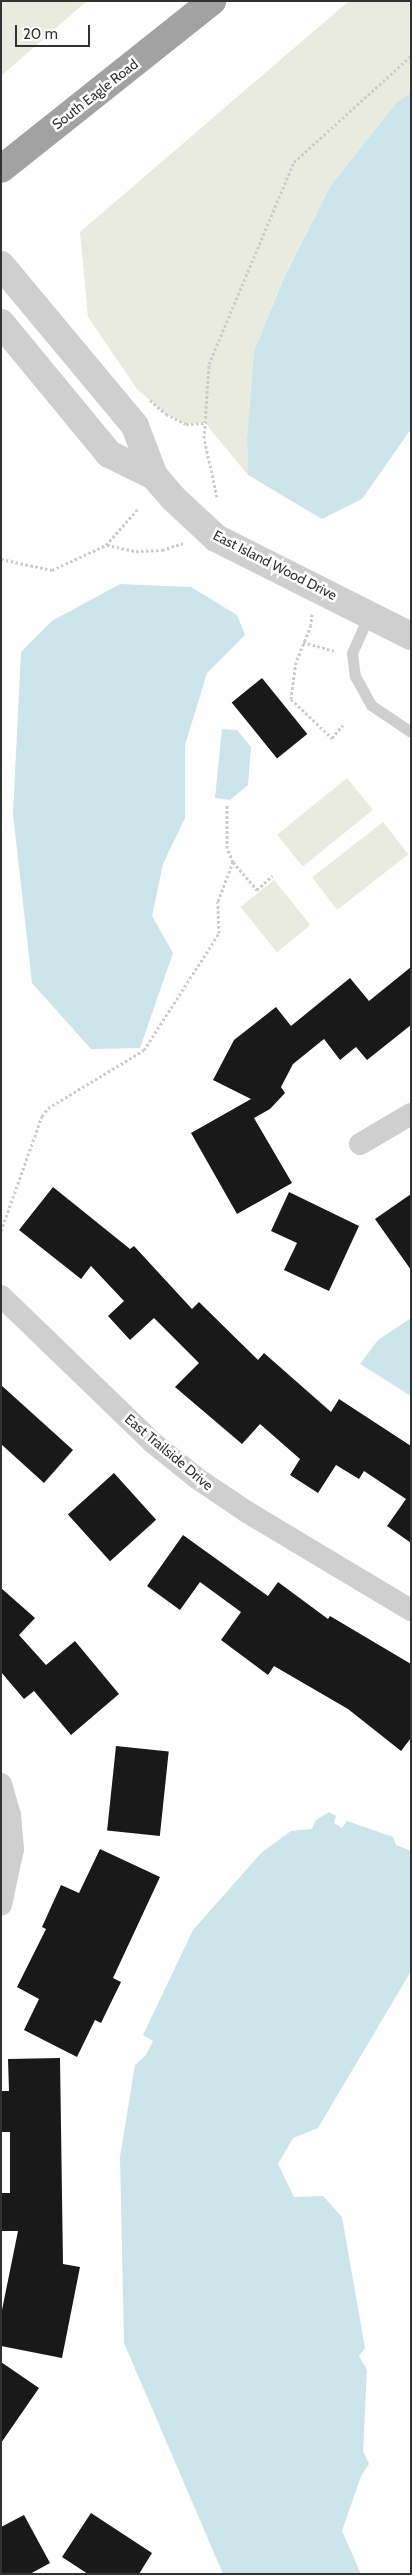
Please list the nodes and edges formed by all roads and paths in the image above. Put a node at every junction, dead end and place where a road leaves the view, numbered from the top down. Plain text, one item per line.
1 (212, 1) edge
2 (411, 56) edge
3 (1, 169) edge
4 (1, 265) edge
5 (1, 323) edge
6 (144, 395) dead end
7 (205, 423) junction
8 (154, 476) junction
9 (217, 497) dead end
10 (138, 509) dead end
11 (184, 544) dead end
12 (106, 545) junction
13 (1, 559) edge
14 (312, 608) dead end
15 (369, 614) junction
16 (411, 636) edge
17 (303, 642) junction
18 (334, 651) dead end
19 (343, 725) dead end
20 (411, 732) edge
21 (227, 804) dead end
22 (233, 862) junction
23 (272, 876) dead end
24 (411, 1114) edge
25 (360, 1144) dead end
26 (1, 1231) edge
27 (1, 1296) edge
28 (411, 1610) edge
29 (1, 1784) edge
30 (1, 1905) edge

1 - 3 highway, South Eagle Road
2 - 7 path
4 - 8 street, East Island Wood Drive
5 - 8 street, East Island Wood Drive
6 - 7 path
7 - 9 path
8 - 15 street, East Island Wood Drive
10 - 12 path
11 - 12 path
12 - 13 path
14 - 17 path
15 - 16 street, East Island Wood Drive
15 - 20 lane
17 - 18 path
17 - 19 path
21 - 22 path
22 - 23 path
22 - 26 path
24 - 25 street
27 - 28 street, East Trailside Drive
29 - 30 street

